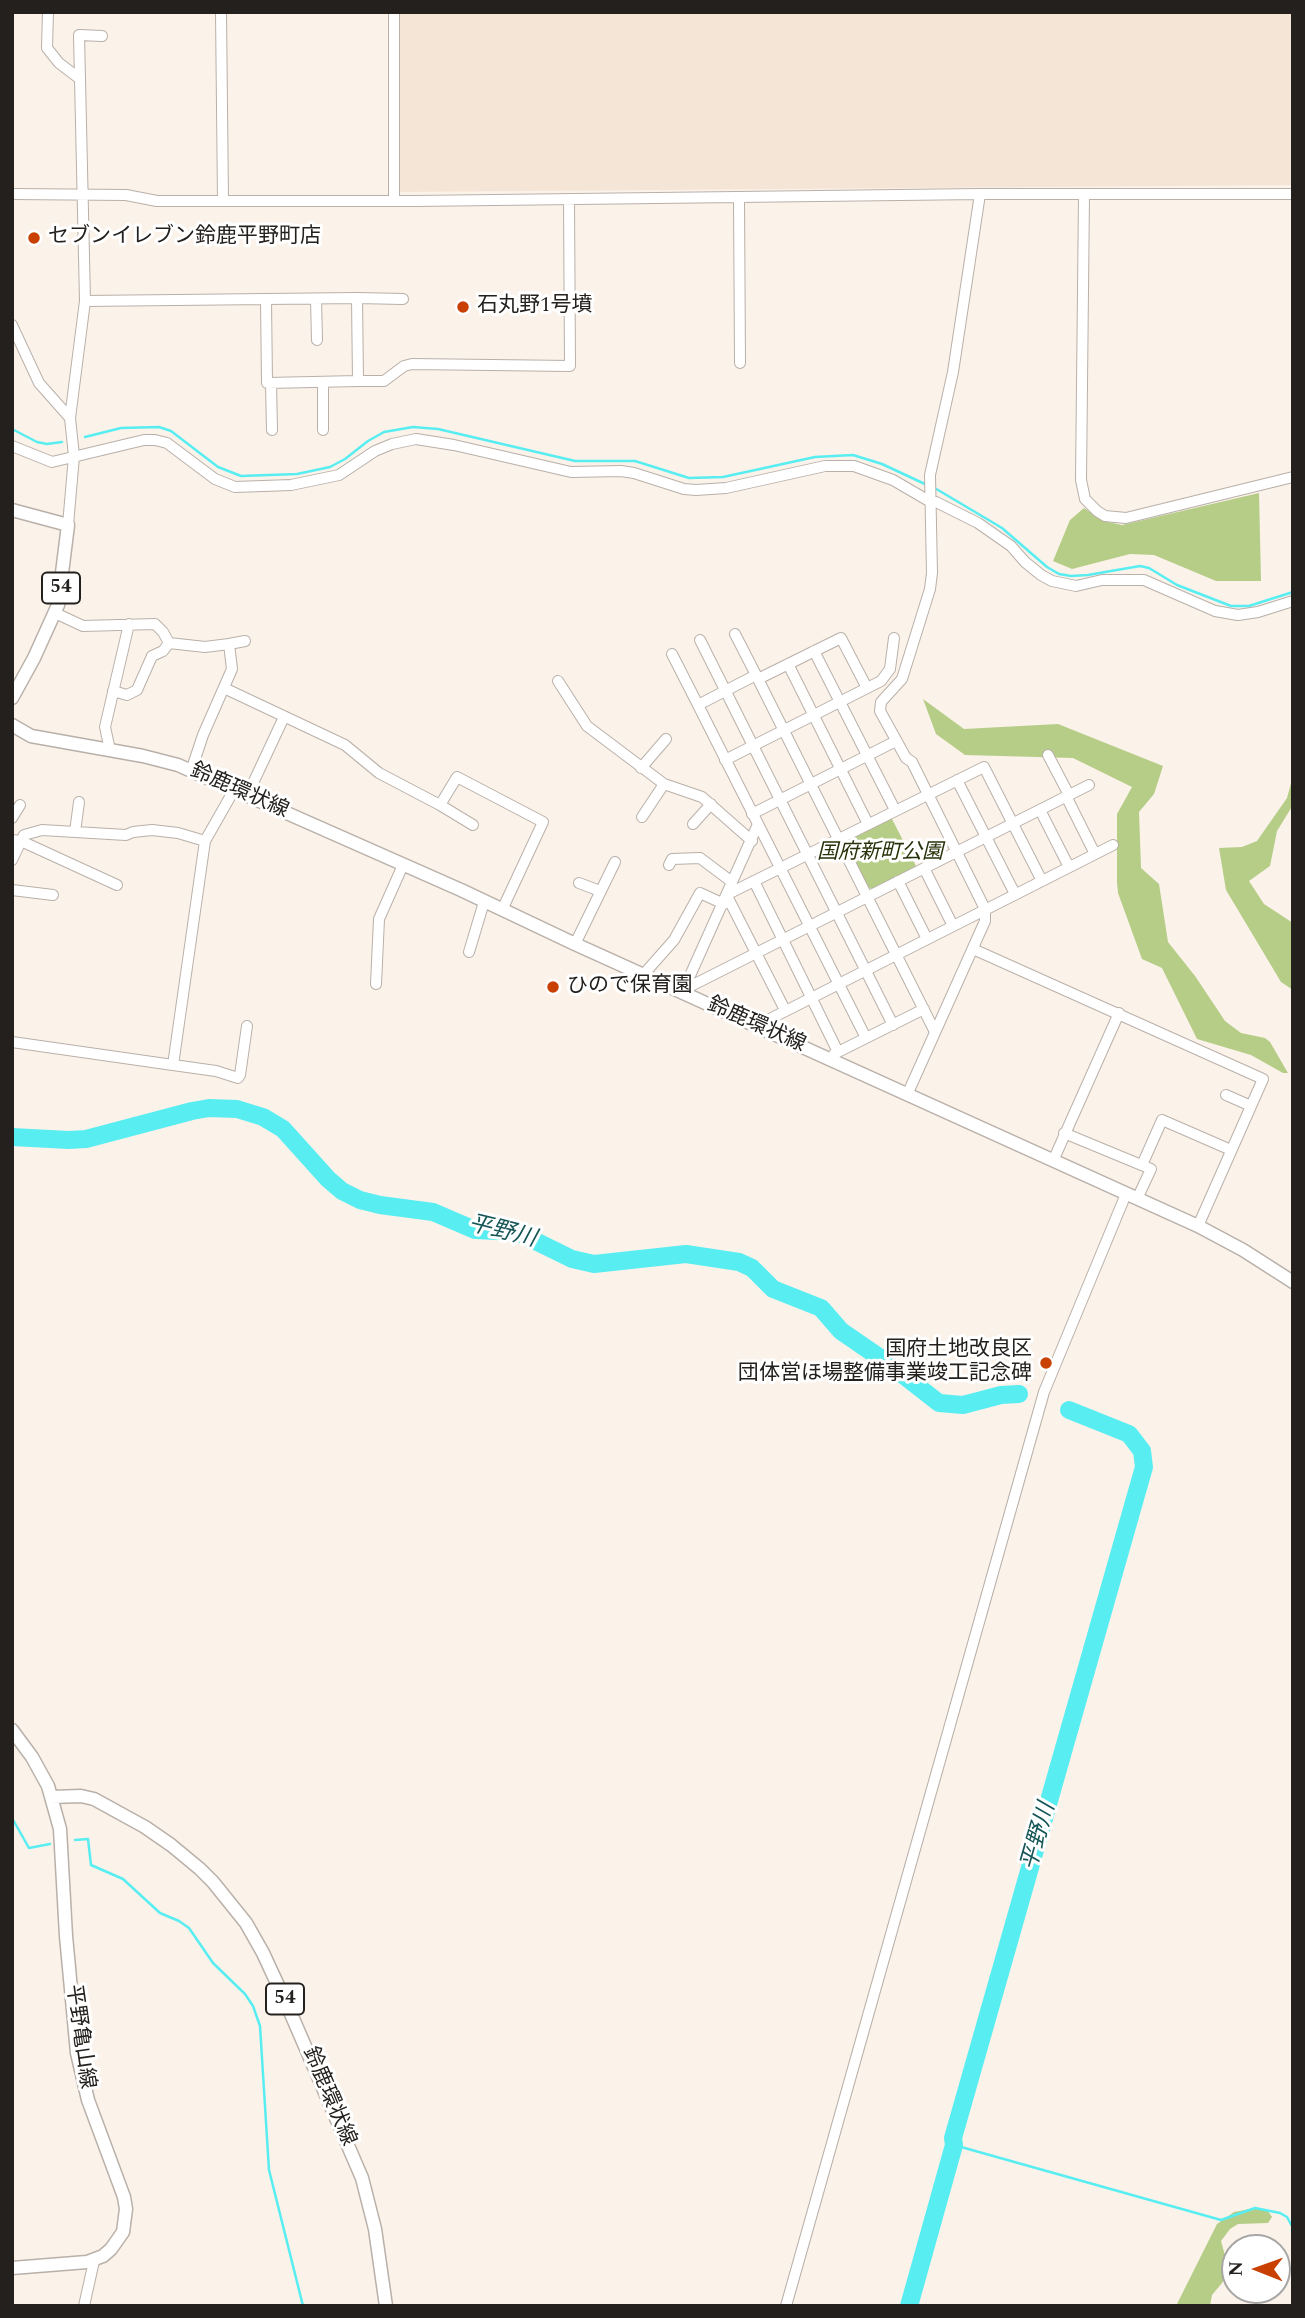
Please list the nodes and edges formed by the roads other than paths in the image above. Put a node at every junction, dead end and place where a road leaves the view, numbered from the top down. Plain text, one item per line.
1 (48, 12) edge
2 (221, 12) edge
3 (394, 12) edge
4 (102, 36) dead end
5 (79, 79) junction
6 (12, 194) edge
7 (83, 194) junction
8 (980, 194) junction
9 (1293, 194) edge
10 (1084, 195) junction
11 (738, 198) junction
12 (569, 199) junction
13 (223, 201) junction
14 (394, 201) junction
15 (357, 298) junction
16 (316, 299) junction
17 (403, 299) dead end
18 (266, 300) junction
19 (85, 301) junction
20 (12, 325) edge
21 (317, 340) dead end
22 (740, 363) dead end
23 (358, 381) junction
24 (323, 382) junction
25 (271, 383) junction
26 (70, 418) junction
27 (272, 430) dead end
28 (323, 430) dead end
29 (12, 446) edge
30 (74, 456) junction
31 (1293, 477) edge
32 (929, 498) junction
33 (12, 510) edge
34 (68, 525) junction
35 (1293, 601) edge
36 (55, 613) junction
37 (129, 624) junction
38 (736, 634) dead end
39 (894, 638) dead end
40 (246, 640) dead end
41 (700, 640) dead end
42 (169, 643) junction
43 (229, 644) junction
44 (814, 651) junction
45 (672, 654) dead end
46 (788, 664) junction
47 (757, 677) junction
48 (558, 681) dead end
49 (224, 688) junction
50 (867, 688) junction
51 (113, 691) junction
52 (725, 691) junction
53 (12, 698) edge
54 (840, 702) junction
55 (698, 705) junction
56 (813, 715) junction
57 (284, 717) junction
58 (12, 725) edge
59 (784, 729) junction
60 (666, 739) dead end
61 (896, 741) junction
62 (752, 746) junction
63 (110, 750) junction
64 (1048, 755) dead end
65 (868, 756) junction
66 (725, 760) junction
67 (641, 768) junction
68 (841, 769) junction
69 (191, 771) junction
70 (957, 779) junction
71 (664, 784) junction
72 (811, 785) junction
73 (1089, 785) dead end
74 (234, 790) junction
75 (927, 794) junction
76 (247, 796) junction
77 (1068, 796) junction
78 (780, 800) junction
79 (79, 802) dead end
80 (711, 804) junction
81 (20, 805) dead end
82 (440, 805) junction
83 (895, 810) junction
84 (1040, 810) junction
85 (642, 817) dead end
86 (12, 818) edge
87 (755, 819) junction
88 (692, 824) dead end
89 (869, 824) junction
90 (1013, 824) junction
91 (473, 825) dead end
92 (75, 832) junction
93 (986, 837) junction
94 (839, 839) junction
95 (16, 841) edge
96 (205, 841) junction
97 (752, 841) junction
98 (1113, 845) dead end
99 (956, 852) junction
100 (1095, 854) junction
101 (807, 855) junction
102 (12, 860) edge
103 (615, 862) dead end
104 (403, 865) junction
105 (669, 865) dead end
106 (1069, 867) junction
107 (780, 868) junction
108 (924, 868) junction
109 (1042, 880) junction
110 (754, 881) junction
111 (898, 881) junction
112 (732, 882) junction
113 (579, 883) dead end
114 (117, 885) dead end
115 (12, 890) edge
116 (600, 891) junction
117 (1016, 894) junction
118 (53, 895) dead end
119 (868, 896) junction
120 (726, 898) junction
121 (484, 902) junction
122 (985, 909) junction
123 (502, 910) junction
124 (836, 912) junction
125 (810, 926) junction
126 (953, 926) junction
127 (783, 939) junction
128 (927, 939) junction
129 (575, 944) junction
130 (973, 949) junction
131 (468, 952) dead end
132 (757, 953) junction
133 (897, 954) junction
134 (866, 970) junction
135 (643, 975) junction
136 (376, 984) dead end
137 (838, 984) junction
138 (682, 991) junction
139 (812, 997) junction
140 (924, 1009) junction
141 (785, 1010) junction
142 (1119, 1013) junction
143 (893, 1025) junction
144 (247, 1026) dead end
145 (756, 1026) junction
146 (935, 1032) junction
147 (866, 1038) junction
148 (12, 1042) edge
149 (833, 1055) junction
150 (173, 1065) junction
151 (907, 1094) junction
152 (1226, 1095) dead end
153 (1251, 1106) junction
154 (1064, 1133) junction
155 (1231, 1150) junction
156 (1053, 1161) junction
157 (1142, 1165) junction
158 (1132, 1197) junction
159 (1198, 1226) junction
160 (1293, 1282) edge
161 (14, 1738) edge
162 (52, 1797) junction
163 (90, 2261) junction
164 (12, 2268) edge
165 (84, 2306) edge
166 (386, 2306) edge
167 (786, 2306) edge

1 - 5 street
2 - 13 street
3 - 14 street
4 - 5 street
5 - 7 street
6 - 7 street
7 - 13 street
7 - 19 street
8 - 10 street
8 - 11 street
8 - 32 street
9 - 10 street
10 - 31 street
11 - 12 street
11 - 22 street
12 - 14 street
12 - 23 street
13 - 14 street
15 - 16 street
15 - 17 street
15 - 23 street
16 - 18 street
16 - 21 street
18 - 19 street
18 - 25 street
19 - 26 street
20 - 26 street
23 - 24 street
24 - 25 street
24 - 28 street
25 - 27 street
26 - 30 street
29 - 30 street
30 - 32 street
30 - 34 street
32 - 35 street
32 - 61 street
33 - 34 main road
34 - 36 main road, 54
36 - 37 street
36 - 53 main road, 54
37 - 42 street
37 - 51 street
38 - 47 street
39 - 50 street
40 - 43 street
41 - 52 street
42 - 43 street
42 - 51 street
43 - 49 street
44 - 46 street
44 - 50 street
44 - 54 street
45 - 55 street
46 - 47 street
46 - 56 street
47 - 52 street
47 - 59 street
48 - 67 street
49 - 57 street
49 - 69 street
50 - 54 street
51 - 63 street
52 - 55 street
52 - 62 street
54 - 56 street
54 - 65 street
55 - 66 street
56 - 59 street
56 - 68 street
57 - 76 street
57 - 82 street
58 - 63 main road, 鈴鹿環状線
59 - 62 street
59 - 72 street
60 - 67 street
61 - 65 street
61 - 75 street
62 - 66 street
62 - 78 street
63 - 69 main road, 鈴鹿環状線
64 - 77 street
65 - 68 street
65 - 83 street
66 - 87 street
67 - 71 street
68 - 72 street
68 - 89 street
69 - 74 main road, 鈴鹿環状線
70 - 75 street
70 - 90 street
70 - 93 street
71 - 80 street
71 - 85 street
72 - 78 street
72 - 94 street
73 - 77 street
74 - 76 main road, 鈴鹿環状線
74 - 96 street
75 - 83 street
75 - 99 street
76 - 104 main road, 鈴鹿環状線
77 - 84 street
77 - 100 street
78 - 87 street
78 - 101 street
79 - 92 street
80 - 88 street
80 - 97 street
81 - 86 street
82 - 91 street
82 - 123 street
83 - 89 street
84 - 90 street
84 - 106 street
87 - 97 street
87 - 107 street
89 - 94 street
90 - 93 street
90 - 109 street
92 - 95 street
92 - 96 street
93 - 99 street
93 - 117 street
94 - 101 street
94 - 119 street
95 - 102 street
95 - 114 street
96 - 150 street
97 - 112 street
98 - 100 street
99 - 108 street
99 - 122 street
100 - 106 street
101 - 107 street
101 - 124 street
103 - 116 street
104 - 121 main road, 鈴鹿環状線
104 - 136 street
105 - 112 street
106 - 109 street
107 - 110 street
107 - 125 street
108 - 111 street
108 - 126 street
109 - 117 street
110 - 120 street
110 - 127 street
111 - 119 street
111 - 128 street
112 - 120 street
113 - 116 street
115 - 118 street
116 - 129 street
117 - 122 street
119 - 124 street
119 - 133 street
120 - 132 street
120 - 135 street
120 - 138 street
121 - 123 main road, 鈴鹿環状線
121 - 131 street
122 - 126 street
122 - 130 street
123 - 129 main road, 鈴鹿環状線
124 - 125 street
124 - 134 street
125 - 127 street
125 - 137 street
126 - 128 street
127 - 132 street
127 - 139 street
128 - 133 street
129 - 135 main road, 鈴鹿環状線
130 - 142 street
130 - 146 street
132 - 138 street
132 - 141 street
133 - 134 street
133 - 140 street
134 - 137 street
134 - 143 street
135 - 138 main road, 鈴鹿環状線
137 - 139 street
137 - 147 street
138 - 145 main road, 鈴鹿環状線
139 - 141 street
139 - 149 street
140 - 143 street
140 - 146 street
141 - 145 street
142 - 153 street
142 - 154 street
143 - 147 street
144 - 150 street
145 - 149 main road, 鈴鹿環状線
146 - 151 street
147 - 149 street
148 - 150 street
149 - 151 main road, 鈴鹿環状線
151 - 156 main road, 鈴鹿環状線
152 - 153 street
153 - 155 street
154 - 156 street
154 - 157 street
155 - 157 street
155 - 159 street
156 - 158 main road, 鈴鹿環状線
157 - 158 street
158 - 159 main road, 鈴鹿環状線
158 - 167 street
159 - 160 main road, 鈴鹿環状線
161 - 162 main road
162 - 163 main road, 平野亀山線
162 - 166 main road, 鈴鹿環状線 / 54
163 - 164 main road
163 - 165 street

